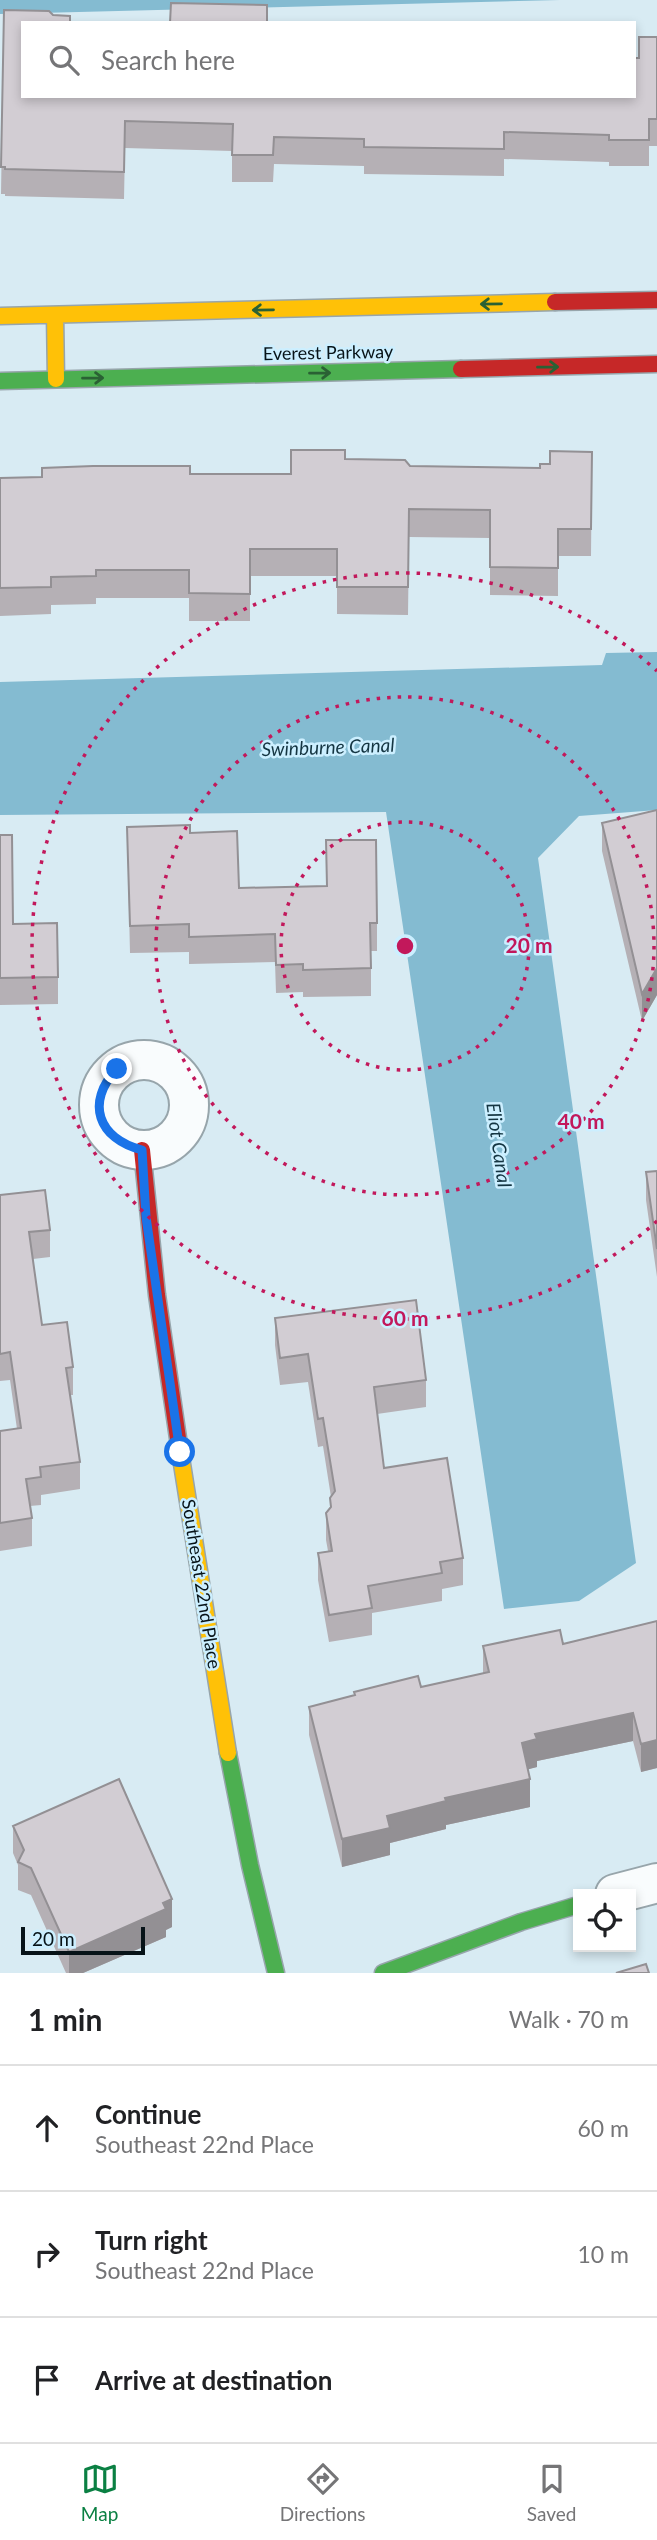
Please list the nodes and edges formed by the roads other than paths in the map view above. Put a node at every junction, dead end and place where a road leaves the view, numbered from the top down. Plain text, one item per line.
1 (657, 300) edge
2 (55, 315) junction
3 (0, 316) edge
4 (657, 365) edge
5 (56, 379) junction
6 (0, 381) edge
7 (142, 1150) dead end
8 (657, 1883) edge
9 (634, 1889) edge
10 (573, 1906) edge
11 (276, 1973) edge
12 (383, 1973) edge

1 -> 2 street
2 - 3 street
2 - 5 street
5 -> 4 street, Everest Parkway
5 - 6 street, Everest Parkway
7 - 11 street, Southeast 22nd Place
8 - 9 street
10 - 12 street

